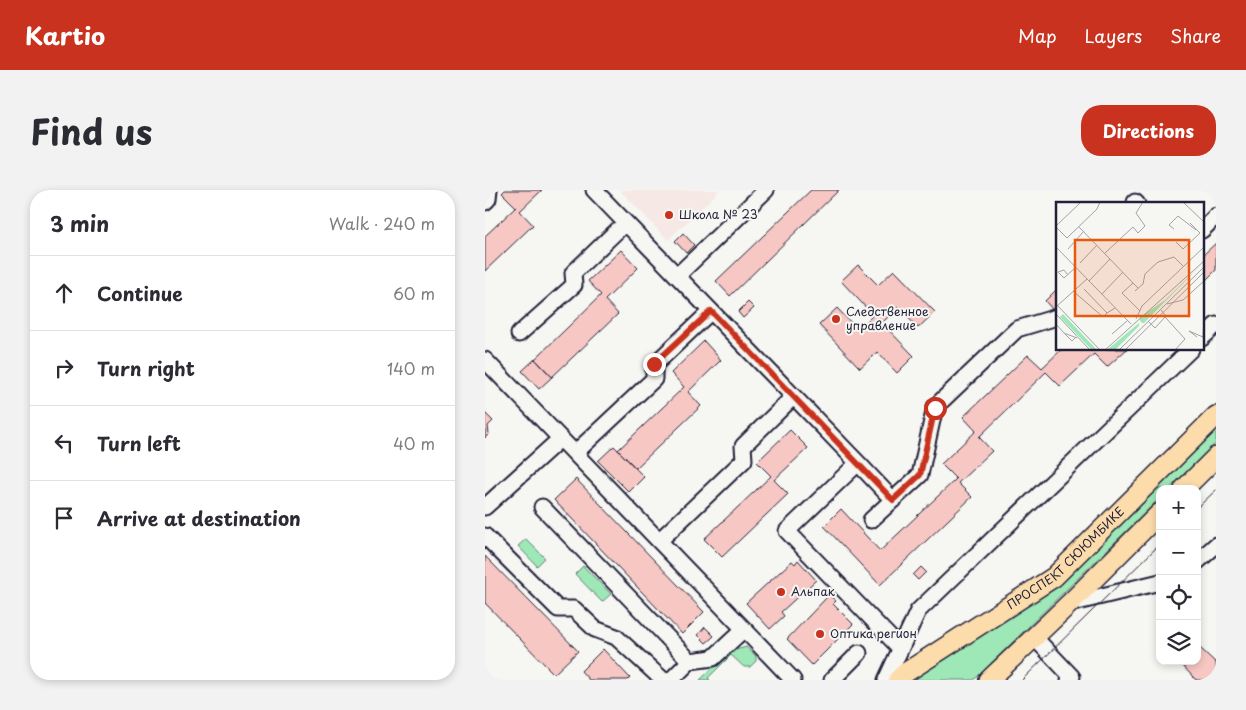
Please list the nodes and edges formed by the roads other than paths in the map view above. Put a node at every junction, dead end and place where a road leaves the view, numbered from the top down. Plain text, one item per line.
1 (489, 190) edge
2 (594, 190) edge
3 (766, 190) edge
4 (485, 202) edge
5 (1216, 216) edge
6 (625, 223) junction
7 (1203, 229) edge
8 (677, 276) junction
9 (711, 311) junction
10 (1056, 317) edge
11 (1216, 325) edge
12 (519, 334) dead end
13 (1203, 337) edge
14 (1182, 352) edge
15 (487, 365) edge
16 (793, 397) junction
17 (1216, 416) edge
18 (560, 438) junction
19 (575, 453) junction
20 (1216, 457) edge
21 (858, 463) junction
22 (1188, 485) edge
23 (893, 500) junction
24 (485, 507) edge
25 (542, 507) dead end
26 (1156, 517) edge
27 (871, 520) dead end
28 (485, 536) edge
29 (659, 540) junction
30 (1216, 545) edge
31 (1201, 558) edge
32 (1156, 583) edge
33 (1069, 604) junction
34 (743, 630) junction
35 (1034, 637) junction
36 (900, 648) junction
37 (859, 654) dead end
38 (691, 661) junction
39 (663, 680) edge
40 (671, 680) edge
41 (793, 680) edge
42 (832, 680) edge
43 (887, 680) edge
44 (898, 680) edge
45 (989, 680) edge
46 (1069, 680) edge

1 - 4 street
2 - 6 street
3 - 8 street
5 - 7 street
6 - 8 street
6 - 12 street
8 - 9 street
9 - 16 street
9 - 19 street
10 - 23 street
11 - 13 street
14 - 36 street
15 - 18 street
16 - 21 street
16 - 29 street
17 - 44 main road, ПРОСПЕКТ СЮЮМБИКЕ
18 - 19 street
18 - 24 street
19 - 29 street
20 - 22 main road
21 - 23 street
21 - 36 street
23 - 27 street
25 - 38 street
26 - 33 main road
28 - 39 street
29 - 34 street
30 - 31 street
32 - 33 street
33 - 35 main road
34 - 38 street
34 - 41 street
35 - 45 main road
35 - 46 street
36 - 43 street
37 - 42 street
38 - 40 street

